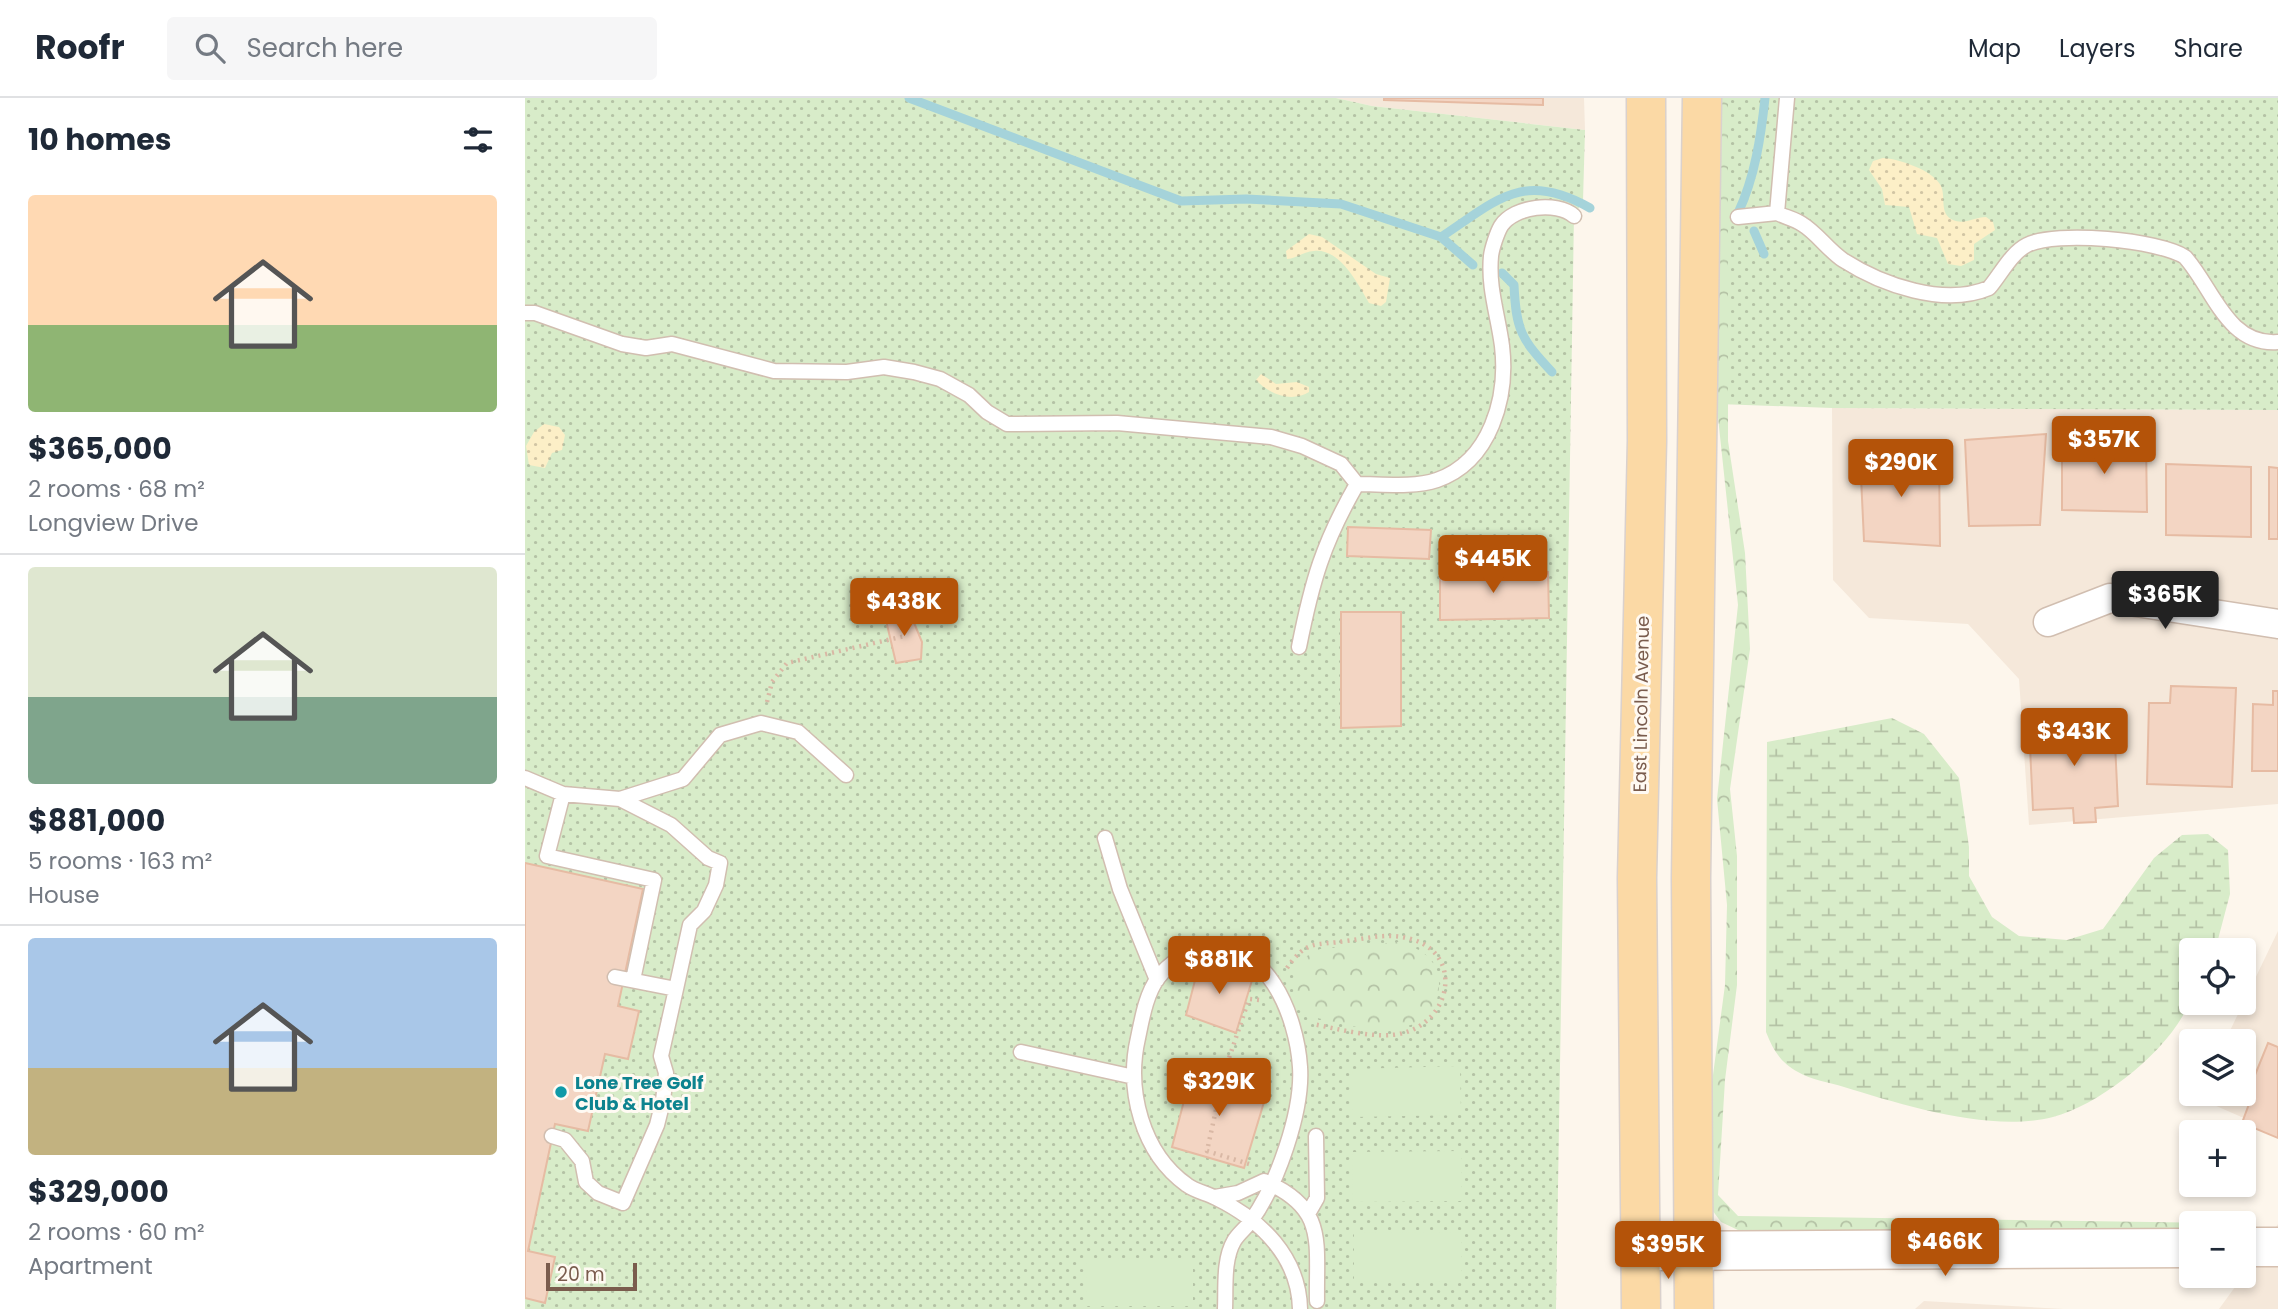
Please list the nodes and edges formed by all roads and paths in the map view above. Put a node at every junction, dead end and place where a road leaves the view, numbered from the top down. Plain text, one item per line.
1 (1646, 98) edge
2 (1702, 98) edge
3 (1787, 98) edge
4 (1777, 213) junction
5 (1574, 216) dead end
6 (1738, 217) dead end
7 (525, 313) edge
8 (2278, 342) edge
9 (1357, 484) junction
10 (2048, 622) dead end
11 (2278, 624) edge
12 (905, 636) dead end
13 (1299, 648) dead end
14 (761, 723) junction
15 (846, 775) dead end
16 (525, 778) edge
17 (563, 794) junction
18 (619, 799) junction
19 (1105, 838) dead end
20 (615, 976) dead end
21 (633, 980) junction
22 (1157, 980) junction
23 (676, 989) junction
24 (1020, 1052) dead end
25 (1134, 1077) junction
26 (552, 1136) dead end
27 (1316, 1136) dead end
28 (1270, 1184) junction
29 (1215, 1198) junction
30 (1309, 1212) junction
31 (1252, 1221) junction
32 (2256, 1247) edge
33 (2278, 1247) edge
34 (2179, 1248) edge
35 (1642, 1251) junction
36 (1695, 1251) junction
37 (1317, 1301) dead end
38 (1225, 1309) edge
39 (1300, 1309) edge
40 (1641, 1309) edge
41 (1695, 1309) edge

1 - 35 main road, East Lincoln Avenue
2 - 36 main road
3 - 4 lane
4 - 6 lane
4 - 8 lane
5 - 9 lane
7 - 9 lane
9 - 13 lane
10 - 11 street
12 - 14 path
14 - 15 lane
14 - 18 lane
16 - 17 lane
17 - 18 lane
17 - 21 lane
18 - 23 lane
19 - 22 lane
20 - 21 lane
21 - 23 lane
22 - 25 lane
22 - 28 lane
23 - 26 lane
24 - 25 lane
25 - 29 lane
27 - 30 lane
28 - 29 lane
28 - 30 lane
28 - 31 lane
29 - 31 lane
30 - 37 lane
31 - 38 lane
31 - 39 lane
32 - 33 street
34 - 36 street
35 - 36 street
35 - 40 main road, East Lincoln Avenue
36 - 41 main road

